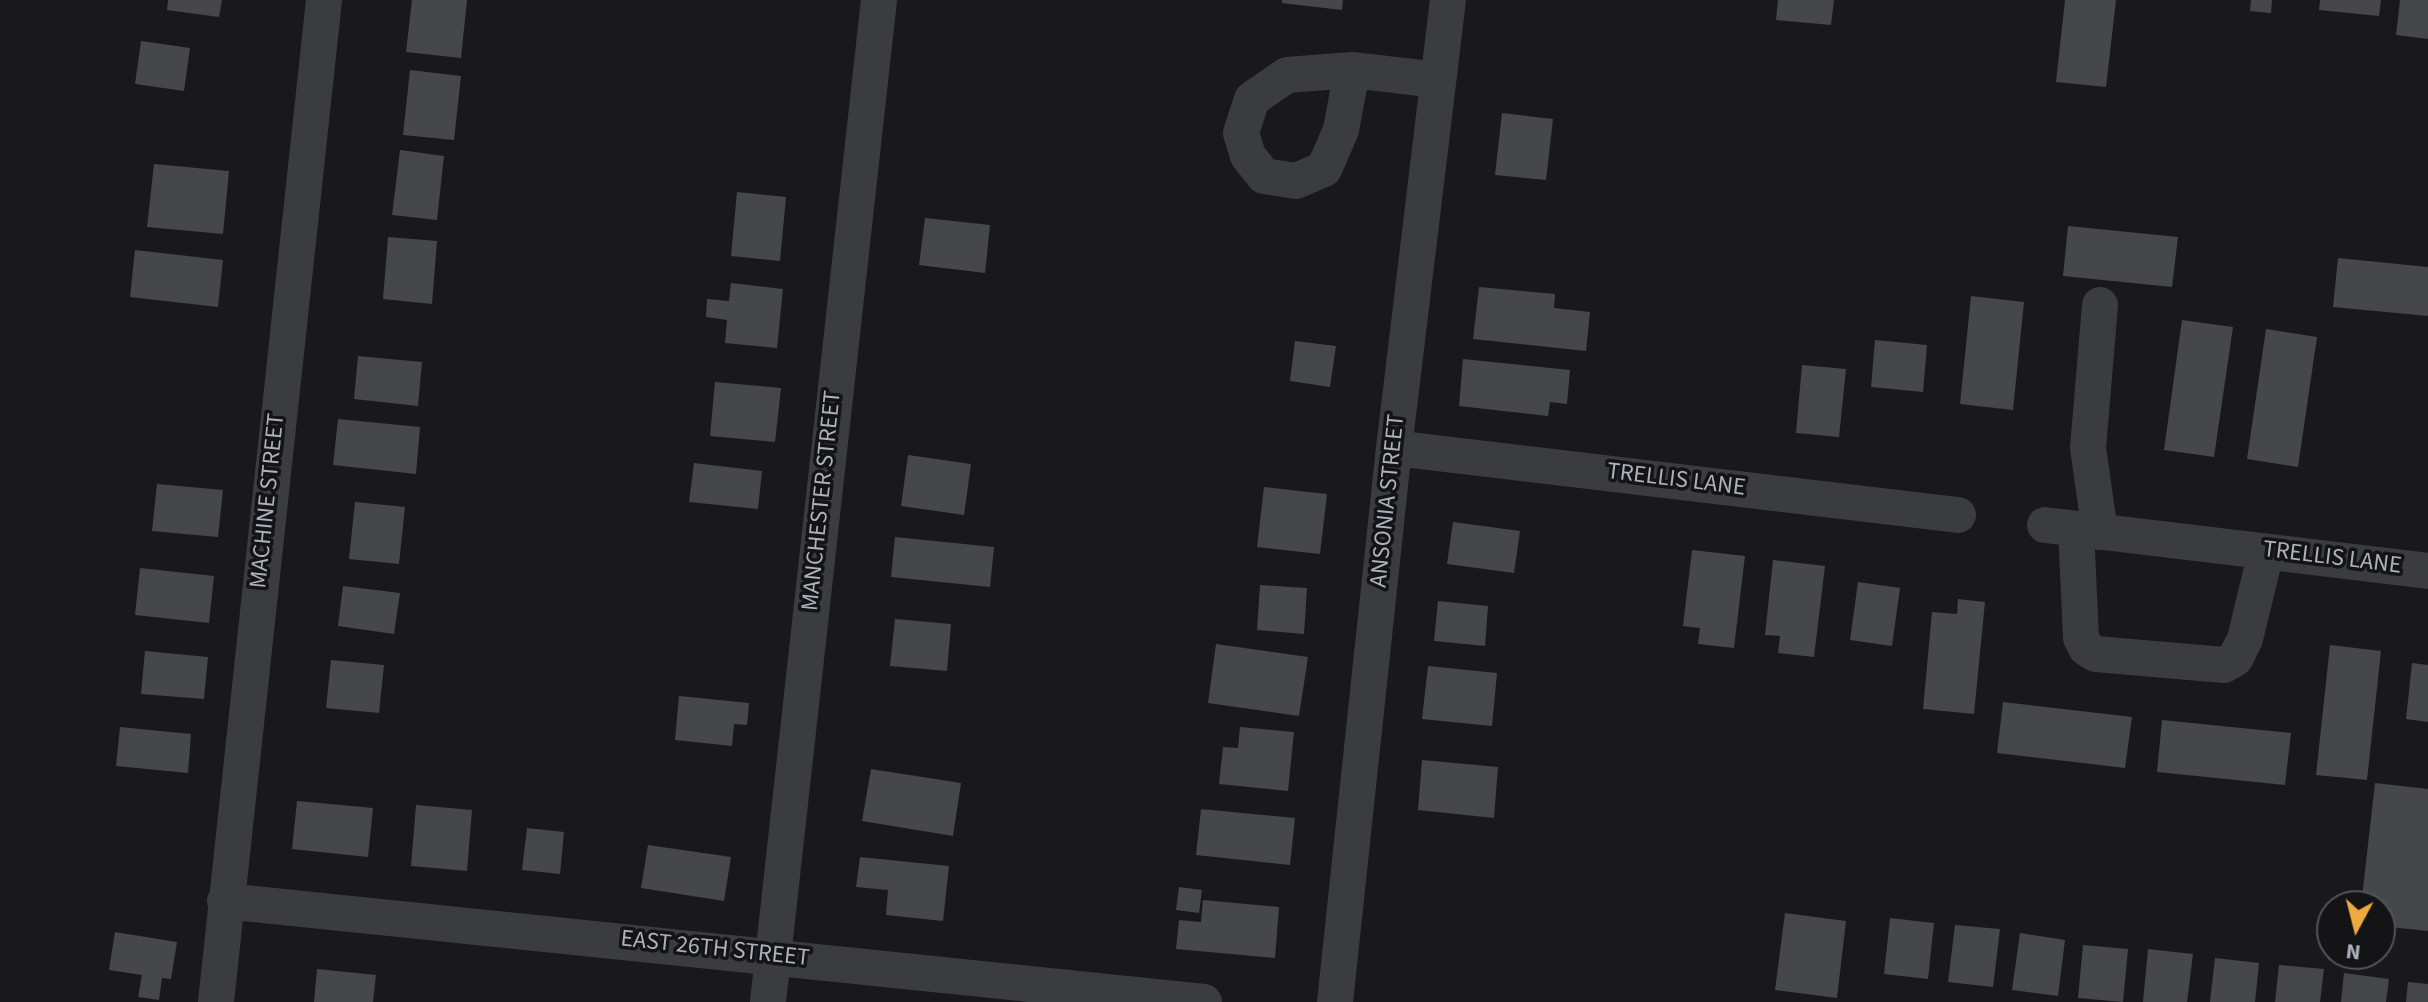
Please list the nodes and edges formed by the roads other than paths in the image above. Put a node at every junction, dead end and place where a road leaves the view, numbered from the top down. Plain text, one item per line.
1 (324, 0) edge
2 (879, 0) edge
3 (1448, 0) edge
4 (1352, 70) dead end
5 (1438, 80) junction
6 (2100, 305) dead end
7 (1394, 448) junction
8 (1958, 515) dead end
9 (2074, 529) junction
10 (2266, 552) junction
11 (2428, 571) edge
12 (225, 901) junction
13 (773, 956) junction
14 (216, 1002) edge
15 (768, 1002) edge
16 (1204, 1002) edge
17 (1335, 1002) edge

1 - 12 street, MACHINE STREET
2 - 13 street, MANCHESTER STREET
3 - 5 street, ANSONIA STREET
4 - 5 street
5 - 7 street, ANSONIA STREET
6 - 9 street
7 - 8 street, TRELLIS LANE
7 - 17 street, ANSONIA STREET
9 - 10 street, TRELLIS LANE
9 - 10 street
10 - 11 street, TRELLIS LANE
12 - 13 street, EAST 26TH STREET
12 - 14 street, MACHINE STREET
13 - 15 street, MANCHESTER STREET
13 - 16 street, EAST 26TH STREET

